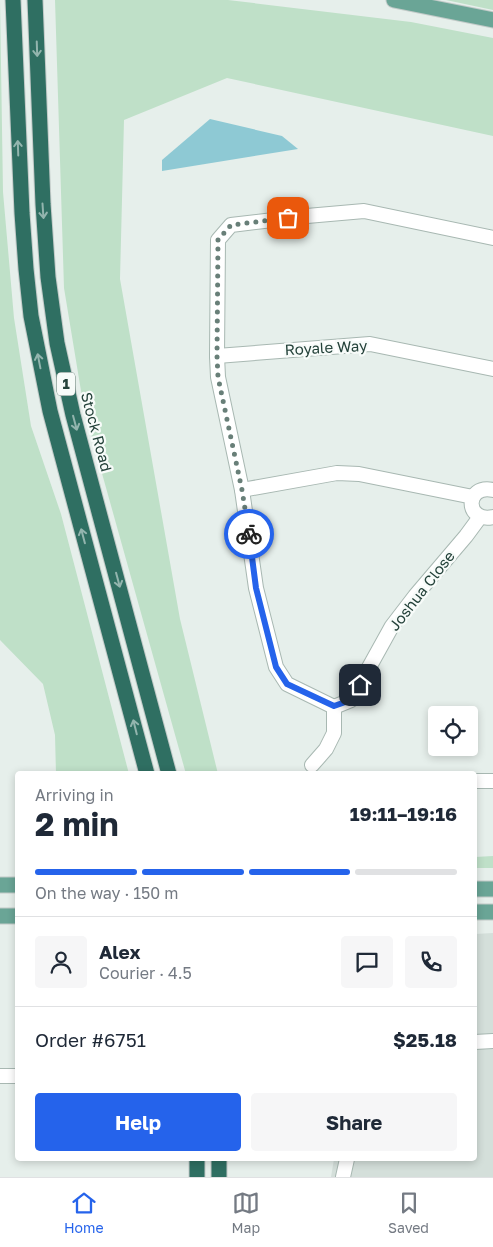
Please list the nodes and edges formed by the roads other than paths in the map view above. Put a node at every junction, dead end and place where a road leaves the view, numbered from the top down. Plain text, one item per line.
1 (13, 0) edge
2 (35, 0) edge
3 (394, 0) edge
4 (493, 20) edge
5 (493, 238) edge
6 (217, 356) junction
7 (493, 369) edge
8 (493, 488) edge
9 (242, 490) junction
10 (473, 498) junction
11 (487, 517) edge
12 (334, 706) junction
13 (312, 765) dead end
14 (146, 771) edge
15 (168, 771) edge
16 (477, 781) edge
17 (493, 781) edge
18 (15, 885) edge
19 (0, 886) edge
20 (477, 889) edge
21 (493, 889) edge
22 (477, 912) edge
23 (493, 912) edge
24 (0, 916) edge
25 (15, 916) edge
26 (493, 1041) edge
27 (477, 1042) edge
28 (0, 1076) edge
29 (15, 1076) edge
30 (198, 1161) edge
31 (218, 1161) edge
32 (347, 1161) edge
33 (197, 1177) edge
34 (218, 1177) edge
35 (343, 1177) edge

14 -> 1 highway, 1
2 -> 15 highway, Stock Road / 1
3 - 4 main road
5 - 6 street
6 - 7 street, Royale Way
6 - 9 street
8 - 10 street
9 - 10 street
9 - 12 street
10 - 11 street
11 - 12 street, Joshua Close
12 - 13 street
16 - 17 street
18 - 19 main road
20 - 21 main road
22 - 23 main road
24 - 25 main road
26 - 27 street
28 - 29 street
30 - 33 highway
31 - 34 highway
32 - 35 street

